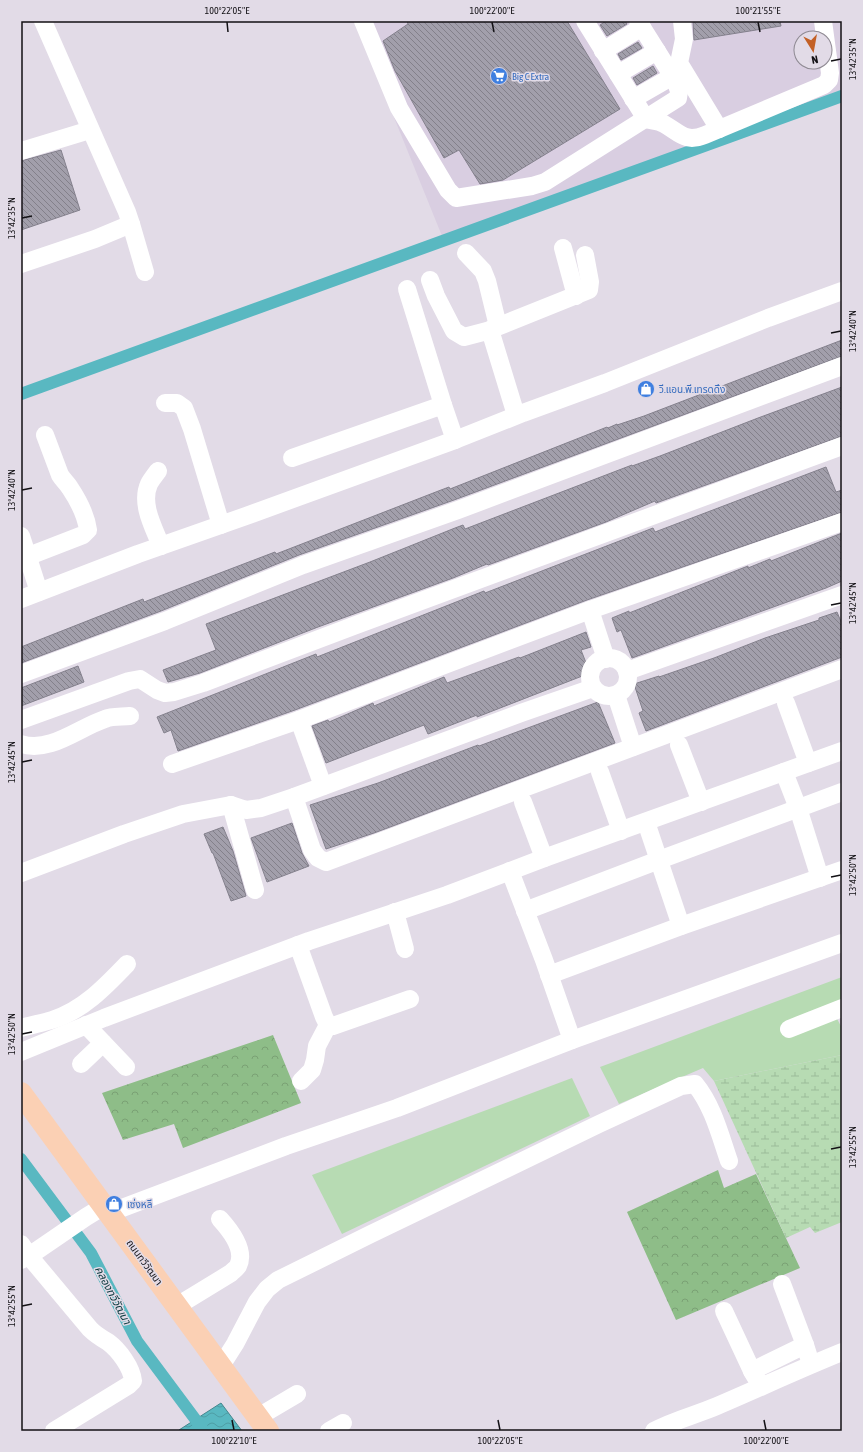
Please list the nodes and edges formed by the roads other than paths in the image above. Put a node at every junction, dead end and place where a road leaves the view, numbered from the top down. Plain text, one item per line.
1 (43, 21) edge
2 (363, 21) edge
3 (682, 21) edge
4 (823, 21) edge
5 (590, 23) edge
6 (643, 23) edge
7 (603, 51) junction
8 (656, 51) junction
9 (618, 74) junction
10 (673, 76) junction
11 (633, 99) junction
12 (646, 119) junction
13 (719, 129) junction
14 (90, 130) junction
15 (21, 151) edge
16 (130, 224) junction
17 (562, 248) dead end
18 (466, 253) dead end
19 (585, 255) dead end
20 (21, 264) edge
21 (145, 272) dead end
22 (430, 280) dead end
23 (407, 289) dead end
24 (842, 291) edge
25 (576, 296) junction
26 (494, 328) junction
27 (842, 366) edge
28 (164, 403) dead end
29 (443, 405) junction
30 (516, 415) junction
31 (45, 435) dead end
32 (455, 440) junction
33 (842, 446) edge
34 (292, 458) dead end
35 (158, 471) dead end
36 (842, 522) edge
37 (221, 524) junction
38 (21, 536) edge
39 (161, 546) junction
40 (24, 557) edge
41 (38, 592) junction
42 (842, 595) edge
43 (21, 599) edge
44 (590, 610) junction
45 (606, 659) junction
46 (842, 669) edge
47 (627, 671) junction
48 (21, 674) edge
49 (593, 688) junction
50 (616, 695) junction
51 (786, 704) dead end
52 (130, 716) dead end
53 (21, 720) edge
54 (299, 720) junction
55 (21, 744) edge
56 (679, 745) dead end
57 (633, 747) junction
58 (842, 751) edge
59 (808, 763) junction
60 (172, 764) dead end
61 (600, 772) dead end
62 (784, 772) junction
63 (323, 786) junction
64 (842, 792) edge
65 (294, 797) junction
66 (523, 802) dead end
67 (701, 802) junction
68 (232, 805) junction
69 (798, 808) junction
70 (646, 822) junction
71 (621, 831) junction
72 (544, 858) junction
73 (659, 860) junction
74 (842, 870) edge
75 (510, 871) junction
76 (21, 873) edge
77 (820, 878) junction
78 (256, 890) dead end
79 (525, 911) junction
80 (395, 912) junction
81 (681, 926) junction
82 (842, 943) edge
83 (298, 945) junction
84 (405, 949) dead end
85 (126, 964) dead end
86 (549, 974) junction
87 (410, 999) dead end
88 (842, 1008) edge
89 (86, 1025) junction
90 (328, 1025) junction
91 (21, 1028) edge
92 (789, 1029) dead end
93 (572, 1040) junction
94 (103, 1043) junction
95 (21, 1052) edge
96 (80, 1064) dead end
97 (126, 1067) dead end
98 (301, 1081) dead end
99 (21, 1093) edge
100 (729, 1161) dead end
101 (100, 1212) junction
102 (220, 1219) dead end
103 (28, 1252) edge
104 (782, 1284) dead end
105 (177, 1306) junction
106 (724, 1311) dead end
107 (805, 1345) junction
108 (842, 1352) edge
109 (811, 1364) junction
110 (221, 1366) junction
111 (756, 1378) junction
112 (298, 1394) dead end
113 (263, 1424) edge
114 (54, 1431) edge
115 (654, 1431) edge

1 - 14 street
2 - 12 street
3 - 13 street
4 - 13 street
5 - 7 street
6 - 7 street
6 - 8 street
7 - 9 street
8 - 9 street
8 - 10 street
9 - 11 street
10 - 11 street
10 - 12 street
11 - 12 street
12 - 13 street
14 - 15 street
14 - 16 street
16 - 20 street
16 - 21 street
17 - 25 street
18 - 26 street
19 - 25 street
22 - 26 street
23 - 29 street
24 - 30 street
25 - 26 street
26 - 30 street
27 - 48 street
28 - 37 street
29 - 32 street
29 - 34 street
30 - 32 street
31 - 40 street
32 - 37 street
33 - 53 street
35 - 39 street
36 - 44 street
37 - 39 street
38 - 40 street
39 - 41 street
40 - 41 street
41 - 43 street
42 - 47 street
44 - 45 street
44 - 54 street
45 - 47 street
45 - 49 street
46 - 57 street
47 - 50 street
49 - 50 street
49 - 63 street
50 - 57 street
51 - 59 street
52 - 55 street
54 - 60 street
54 - 63 street
56 - 67 street
57 - 65 street
58 - 59 street
59 - 62 street
61 - 71 street
62 - 67 street
62 - 69 street
63 - 65 street
64 - 69 street
65 - 68 street
66 - 72 street
67 - 70 street
68 - 76 street
68 - 78 street
69 - 73 street
69 - 77 street
70 - 71 street
70 - 73 street
71 - 72 street
72 - 75 street
73 - 79 street
73 - 81 street
74 - 77 street
75 - 79 street
75 - 80 street
77 - 81 street
79 - 86 street
80 - 83 street
80 - 84 street
81 - 86 street
82 - 93 street
83 - 89 street
83 - 90 street
85 - 91 street
86 - 93 street
87 - 90 street
88 - 92 street
89 - 94 street
89 - 95 street
90 - 98 street
93 - 101 street
94 - 96 street
94 - 97 street
99 - 101 main road, ถนนทวีวัฒนา
100 - 110 street
101 - 103 street
101 - 105 main road, ถนนทวีวัฒนา
102 - 105 street
103 - 114 street
104 - 107 street
105 - 110 main road, ถนนทวีวัฒนา
106 - 111 street
107 - 109 street
107 - 111 street
108 - 109 street
109 - 111 street
110 - 113 main road, ถนนทวีวัฒนา
111 - 115 street
112 - 113 street

